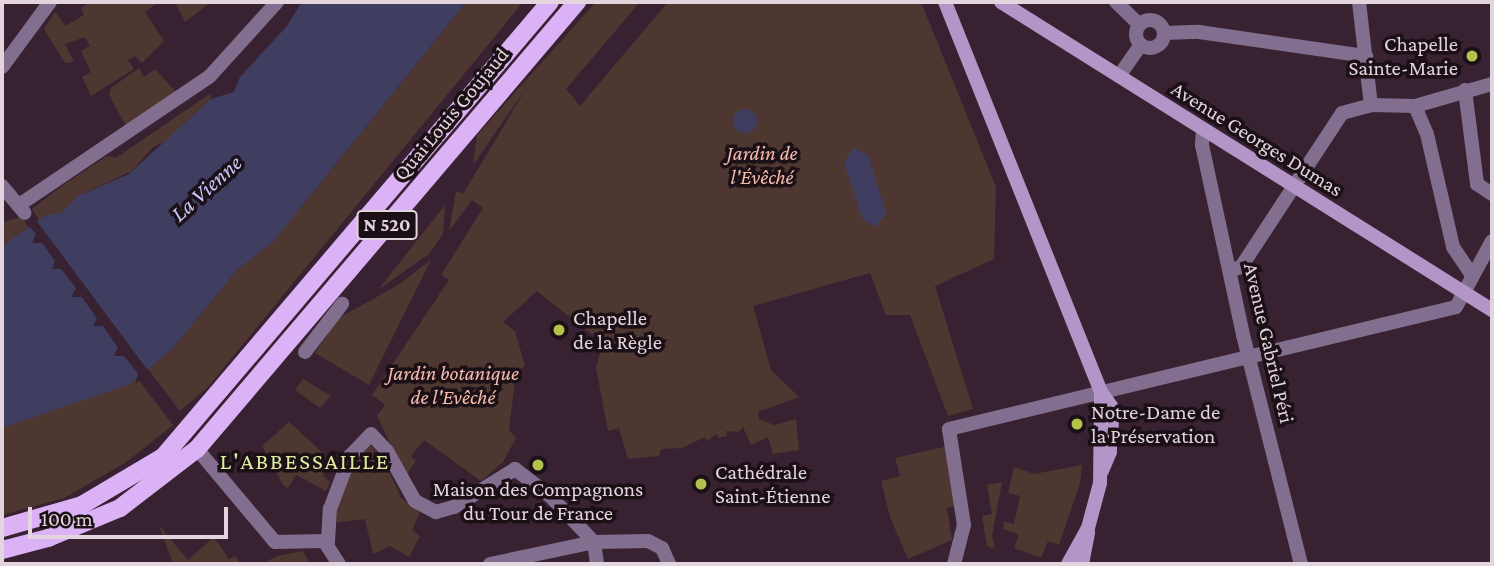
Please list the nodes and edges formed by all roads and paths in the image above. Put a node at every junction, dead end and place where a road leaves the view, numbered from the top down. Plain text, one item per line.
1 (50, 2) edge
2 (277, 2) edge
3 (550, 2) edge
4 (577, 2) edge
5 (945, 2) edge
6 (1001, 2) edge
7 (1116, 2) edge
8 (1359, 2) edge
9 (1140, 25) junction
10 (1164, 33) junction
11 (1141, 46) junction
12 (1366, 55) junction
13 (2, 67) edge
14 (1119, 76) junction
15 (1492, 84) edge
16 (1465, 90) junction
17 (1371, 105) junction
18 (1415, 106) junction
19 (1203, 130) junction
20 (2, 186) edge
21 (1293, 187) junction
22 (1492, 194) edge
23 (1492, 241) edge
24 (1230, 270) junction
25 (1471, 274) junction
26 (1466, 294) junction
27 (342, 304) dead end
28 (1492, 310) edge
29 (305, 352) dead end
30 (1249, 356) junction
31 (1101, 392) junction
32 (197, 449) junction
33 (2, 528) edge
34 (1088, 528) junction
35 (594, 542) junction
36 (328, 543) junction
37 (2, 550) edge
38 (339, 564) edge
39 (490, 564) edge
40 (597, 564) edge
41 (669, 564) edge
42 (954, 564) edge
43 (1068, 564) edge
44 (1082, 564) edge
45 (1301, 564) edge

1 - 13 street
2 - 20 street
3 - 33 main road, Quai Louis Goujaud / N 520
4 - 32 main road, Quai Louis Goujaud / N 520
5 - 31 main road
6 - 14 main road, Avenue Georges Dumas
7 - 9 street
8 - 12 street
9 - 10 street
9 - 11 street
10 - 11 street
10 - 12 street
11 - 14 street
12 - 17 street
14 - 19 main road, Avenue Georges Dumas
15 - 16 street
16 - 18 street
16 - 22 street
17 - 18 street
17 - 21 street
18 - 25 street
19 - 21 main road, Avenue Georges Dumas
19 - 24 street, Avenue Gabriel Péri
21 - 24 street
21 - 26 main road, Avenue Georges Dumas
23 - 25 street
24 - 30 street, Avenue Gabriel Péri
25 - 26 street
26 - 28 main road, Avenue Georges Dumas
26 - 30 street
27 - 29 street
30 - 31 street
30 - 45 street, Avenue Gabriel Péri
31 - 34 main road
31 - 42 street
32 - 36 street
32 - 37 main road, N 520
34 - 43 main road
34 - 44 main road
35 - 36 street
35 - 39 street
35 - 40 street
35 - 41 street
36 - 38 street

